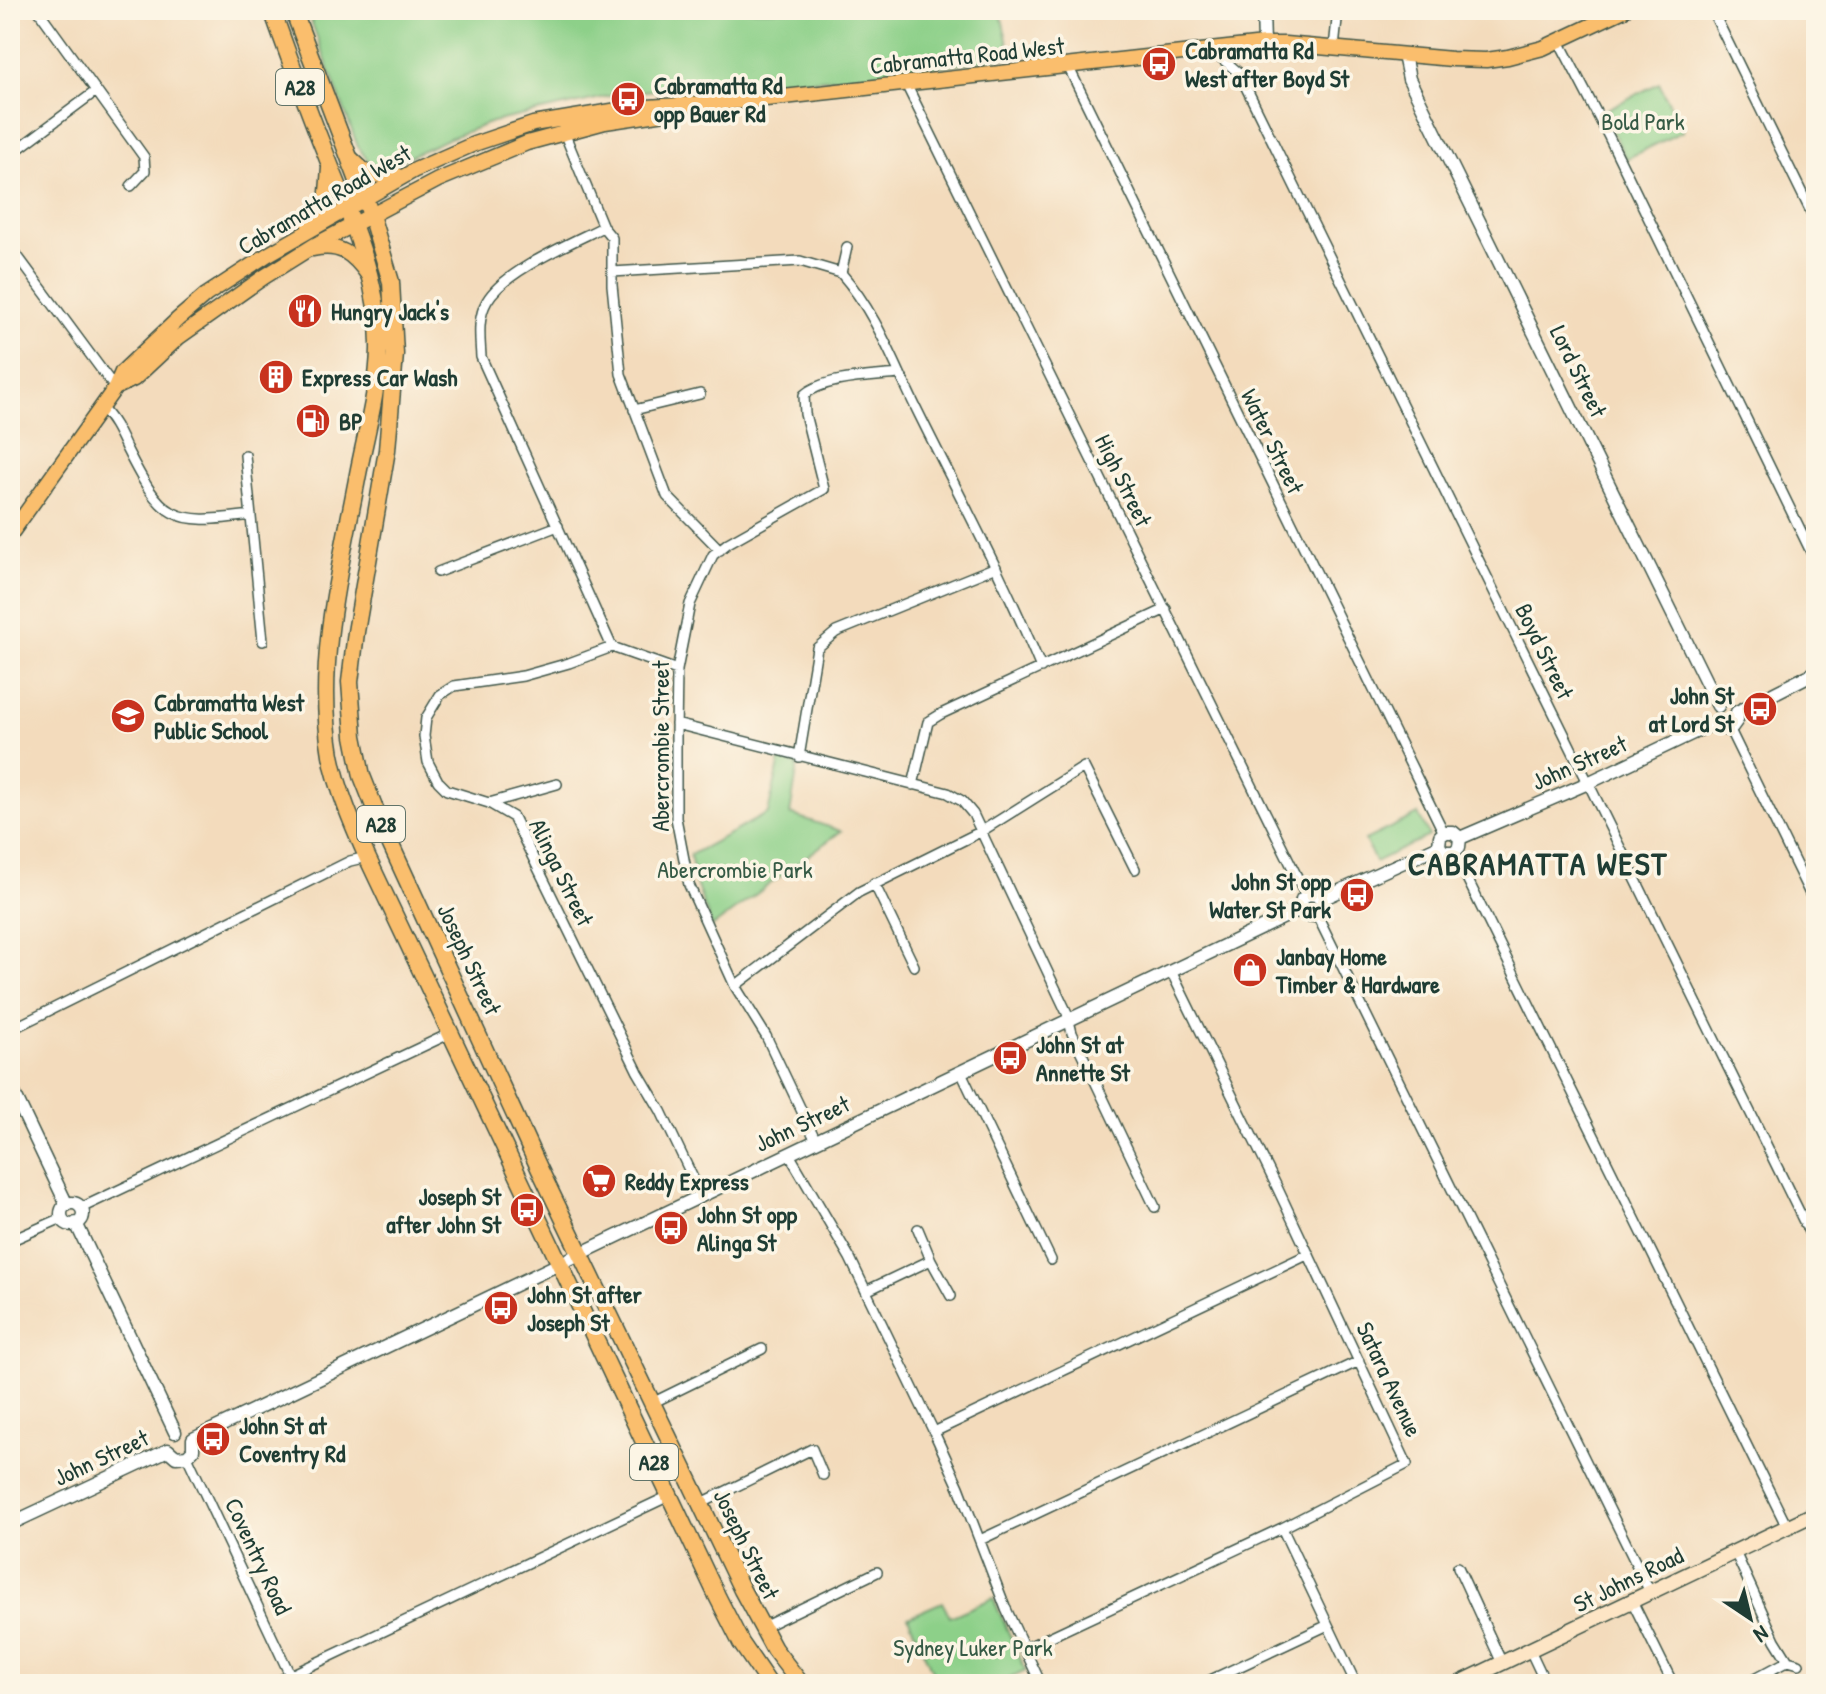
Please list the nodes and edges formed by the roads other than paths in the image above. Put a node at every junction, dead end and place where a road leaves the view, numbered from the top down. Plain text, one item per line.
1 (38, 10) edge
2 (272, 10) edge
3 (293, 10) edge
4 (1263, 10) edge
5 (1338, 10) edge
6 (1624, 10) edge
7 (1712, 10) edge
8 (1559, 41) junction
9 (1264, 44) junction
10 (1247, 46) junction
11 (1334, 48) junction
12 (1212, 50) junction
13 (1404, 55) junction
14 (1068, 66) junction
15 (1239, 73) junction
16 (906, 84) junction
17 (96, 91) junction
18 (562, 125) junction
19 (343, 144) junction
20 (10, 155) edge
21 (329, 163) junction
22 (415, 170) junction
23 (131, 186) dead end
24 (364, 197) junction
25 (347, 208) junction
26 (371, 215) junction
27 (1816, 222) edge
28 (353, 224) junction
29 (603, 227) junction
30 (301, 234) junction
31 (10, 246) edge
32 (847, 247) dead end
33 (303, 252) junction
34 (612, 272) junction
35 (841, 273) junction
36 (371, 279) junction
37 (899, 374) junction
38 (115, 388) junction
39 (700, 394) dead end
40 (100, 407) junction
41 (634, 410) junction
42 (245, 455) dead end
43 (251, 515) junction
44 (558, 526) junction
45 (10, 535) edge
46 (720, 550) junction
47 (1816, 562) edge
48 (996, 567) junction
49 (438, 572) dead end
50 (1166, 609) junction
51 (263, 641) dead end
52 (612, 647) junction
53 (1041, 668) junction
54 (677, 670) junction
55 (1816, 672) edge
56 (1718, 706) junction
57 (1737, 712) junction
58 (1714, 723) junction
59 (676, 724) junction
60 (1729, 728) junction
61 (799, 757) junction
62 (1588, 783) junction
63 (557, 784) dead end
64 (913, 785) junction
65 (489, 803) junction
66 (982, 831) junction
67 (1444, 833) junction
68 (1460, 838) junction
69 (1439, 846) junction
70 (1454, 852) junction
71 (367, 857) junction
72 (1135, 869) dead end
73 (874, 883) junction
74 (1306, 895) junction
75 (1322, 899) junction
76 (1816, 906) edge
77 (1301, 909) junction
78 (1317, 915) junction
79 (914, 966) dead end
80 (1171, 971) junction
81 (735, 986) junction
82 (1069, 1021) junction
83 (10, 1030) edge
84 (451, 1033) junction
85 (961, 1072) junction
86 (10, 1085) edge
87 (816, 1141) junction
88 (789, 1154) junction
89 (702, 1197) junction
90 (67, 1205) junction
91 (1155, 1207) dead end
92 (81, 1208) junction
93 (62, 1218) junction
94 (76, 1223) junction
95 (918, 1229) dead end
96 (10, 1241) edge
97 (1816, 1246) edge
98 (1309, 1254) junction
99 (581, 1255) junction
100 (931, 1260) junction
101 (1051, 1260) dead end
102 (561, 1264) junction
103 (866, 1291) junction
104 (951, 1296) dead end
105 (762, 1349) dead end
106 (1359, 1361) junction
107 (652, 1403) junction
108 (175, 1432) junction
109 (934, 1432) junction
110 (193, 1439) junction
111 (168, 1450) junction
112 (187, 1456) junction
113 (823, 1475) dead end
114 (669, 1496) junction
115 (700, 1504) junction
116 (1816, 1513) edge
117 (10, 1524) edge
118 (1787, 1527) junction
119 (1282, 1528) junction
120 (980, 1540) junction
121 (1735, 1552) junction
122 (1458, 1567) dead end
123 (877, 1572) dead end
124 (1650, 1592) junction
125 (1632, 1601) junction
126 (1328, 1625) junction
127 (761, 1628) junction
128 (1024, 1649) junction
129 (1530, 1650) junction
130 (1502, 1663) junction
131 (290, 1675) junction
132 (272, 1684) edge
133 (769, 1684) edge
134 (801, 1684) edge
135 (1041, 1684) edge
136 (1202, 1684) edge
137 (1356, 1684) edge
138 (1458, 1684) edge
139 (1546, 1684) edge
140 (1673, 1684) edge
141 (1745, 1684) edge

1 - 17 street
2 - 21 highway, A28
3 - 19 highway, A28
4 - 9 street
5 - 11 street
6 - 8 main road, Cabramatta Road West
7 - 27 street
8 - 13 main road, Cabramatta Road West
8 - 47 street
9 - 10 main road, Cabramatta Road West
9 - 11 main road, Cabramatta Road West
10 - 12 main road, Cabramatta Road West
10 - 15 street
11 - 13 main road, Cabramatta Road West
12 - 14 main road, Cabramatta Road West
12 - 15 street, Boyd Street
13 - 56 street, Lord Street
14 - 16 main road, Cabramatta Road West
14 - 67 street, Water Street
15 - 62 street, Boyd Street
16 - 18 main road, Cabramatta Road West
16 - 50 street, High Street
17 - 20 street
17 - 23 street
18 - 22 main road, Cabramatta Road West
18 - 26 main road, Cabramatta Road West
18 - 29 street
19 - 22 main road
19 - 24 highway, A28
21 - 25 highway, A28
21 - 30 main road
22 - 24 main road, Cabramatta Road West
24 - 25 main road, Cabramatta Road West
24 - 26 highway, Joseph Street / A28
25 - 28 highway, Joseph Street / A28
25 - 30 main road, Cabramatta Road West
26 - 28 main road, Cabramatta Road West
26 - 99 highway, Joseph Street / A28
28 - 33 main road, Cabramatta Road West
28 - 36 highway, Joseph Street / A28
29 - 34 street
29 - 44 street
30 - 38 main road, Cabramatta Road West
31 - 38 street
32 - 35 street
33 - 36 main road
33 - 38 main road, Cabramatta Road West
34 - 35 street
34 - 41 street
35 - 37 street
36 - 71 highway, Joseph Street / A28
37 - 46 street, Abercrombie Street
37 - 48 street
38 - 40 main road, Cabramatta Road West
39 - 41 street
40 - 43 street
40 - 45 main road, Cabramatta Road West
41 - 46 street
42 - 43 street
43 - 51 street
44 - 49 street
44 - 52 street
46 - 54 street, Abercrombie Street
48 - 53 street
48 - 61 street
50 - 53 street
50 - 74 street, High Street
52 - 54 street
52 - 65 street, Alinga Street
53 - 64 street
54 - 59 street, Abercrombie Street
55 - 57 street
56 - 57 street
56 - 58 street
57 - 60 street
58 - 60 street
58 - 62 street, John Street
59 - 61 street
59 - 81 street, Abercrombie Street
60 - 76 street
61 - 64 street
62 - 68 street, John Street
62 - 97 street, Boyd Street
63 - 65 street
64 - 66 street
65 - 89 street, Alinga Street
66 - 72 street
66 - 73 street
66 - 82 street
67 - 68 street
67 - 69 street
68 - 70 street
69 - 70 street
69 - 75 street
70 - 118 street
71 - 83 street
71 - 84 highway, Joseph Street / A28
73 - 79 street
73 - 81 street
74 - 75 street
74 - 77 street
75 - 78 street
77 - 78 street
77 - 80 street, John Street
78 - 124 street
80 - 82 street, John Street
80 - 98 street, Satara Avenue
81 - 87 street, Abercrombie Street
82 - 85 street, John Street
82 - 91 street
84 - 92 street
84 - 102 highway, Joseph Street / A28
85 - 87 street, John Street
85 - 101 street
86 - 90 street
87 - 88 street, John Street
88 - 89 street, John Street
88 - 103 street
89 - 99 street, John Street
90 - 92 street
90 - 93 street
92 - 94 street
93 - 94 street
93 - 96 street
94 - 108 street
95 - 100 street
98 - 106 street, Satara Avenue
98 - 109 street
99 - 102 street, John Street
99 - 107 highway, Joseph Street / A28
100 - 103 street
100 - 104 street
102 - 110 street, John Street
102 - 114 highway, Joseph Street / A28
103 - 109 street
105 - 107 street
106 - 119 street, Satara Avenue
106 - 120 street
107 - 115 highway, Joseph Street / A28
108 - 110 street
108 - 111 street
109 - 120 street
110 - 112 street
111 - 112 street
111 - 117 street, John Street
112 - 131 street, Coventry Road
113 - 115 street
114 - 131 street
114 - 133 highway, Joseph Street / A28
115 - 127 highway, Joseph Street / A28
116 - 118 main road, St Johns Road
118 - 121 main road, St Johns Road
119 - 126 street
119 - 128 street, Satara Avenue
120 - 128 street
121 - 124 main road, St Johns Road
121 - 141 street
122 - 130 street
123 - 127 street
124 - 125 main road, St Johns Road
125 - 129 main road, St Johns Road
125 - 140 street
126 - 136 street
126 - 137 street
127 - 134 highway, Joseph Street / A28
128 - 135 street
129 - 130 main road, St Johns Road
129 - 139 street
130 - 138 main road, St Johns Road
131 - 132 street

